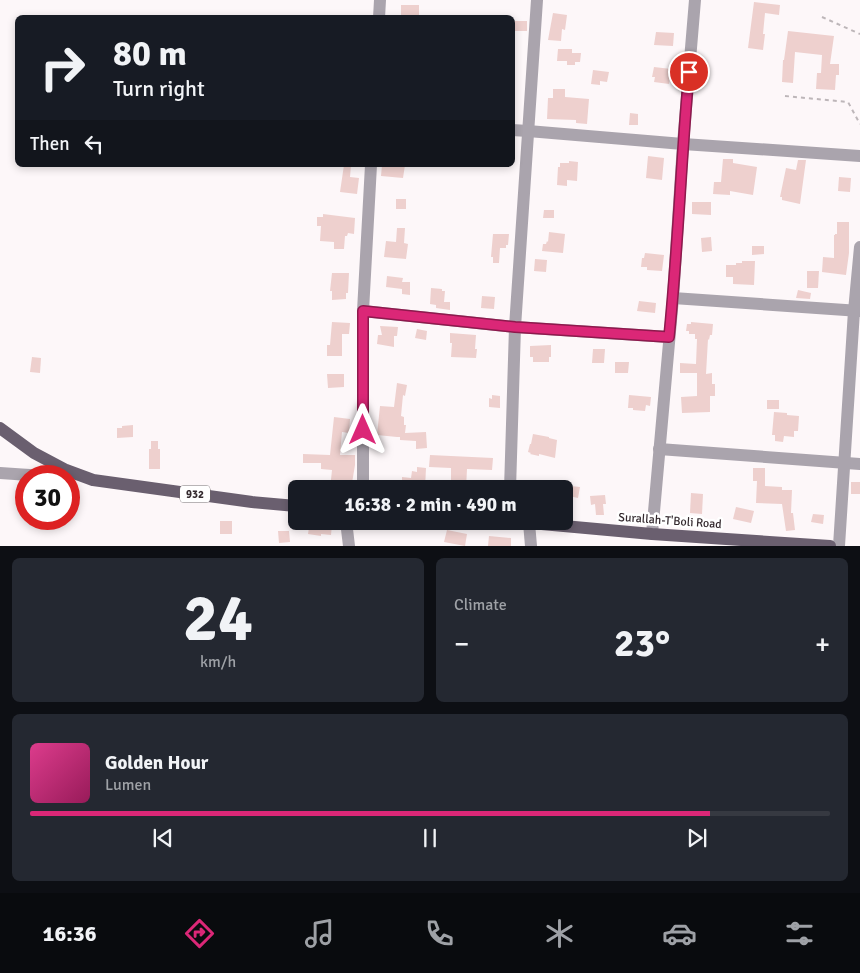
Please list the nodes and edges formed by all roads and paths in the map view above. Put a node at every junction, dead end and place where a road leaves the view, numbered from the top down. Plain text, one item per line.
1 (380, 0) edge
2 (537, 0) edge
3 (695, 0) edge
4 (379, 15) edge
5 (822, 17) dead end
6 (860, 34) edge
7 (784, 96) dead end
8 (860, 124) edge
9 (515, 130) edge
10 (528, 130) junction
11 (683, 144) junction
12 (860, 156) edge
13 (371, 167) edge
14 (860, 247) edge
15 (673, 298) junction
16 (363, 311) junction
17 (857, 311) edge
18 (515, 327) junction
19 (669, 337) junction
20 (0, 428) edge
21 (659, 449) junction
22 (844, 463) junction
23 (860, 464) edge
24 (0, 473) edge
25 (15, 474) edge
26 (80, 479) edge
27 (93, 480) junction
28 (364, 480) edge
29 (510, 480) edge
30 (288, 505) edge
31 (573, 527) edge
32 (347, 530) edge
33 (530, 530) edge
34 (652, 534) junction
35 (828, 545) edge
36 (349, 546) edge
37 (531, 546) edge
38 (839, 546) edge

1 - 4 street
2 - 10 street
3 - 11 street
5 - 6 path
7 - 8 path
9 - 10 street
10 - 11 street
10 - 18 street
11 - 12 street
11 - 15 street
13 - 16 street
14 - 17 street
15 - 17 street
15 - 19 street
16 - 18 street
16 - 28 street
17 - 22 street
18 - 19 street
18 - 29 street
19 - 21 street
20 - 27 main road, 932
21 - 22 street
21 - 34 street
22 - 23 street
22 - 38 street
24 - 25 street
26 - 27 street
27 - 30 main road, 932
31 - 34 main road, Surallah-T'Boli Road
32 - 36 street
33 - 37 street
34 - 35 main road, Surallah-T'Boli Road

